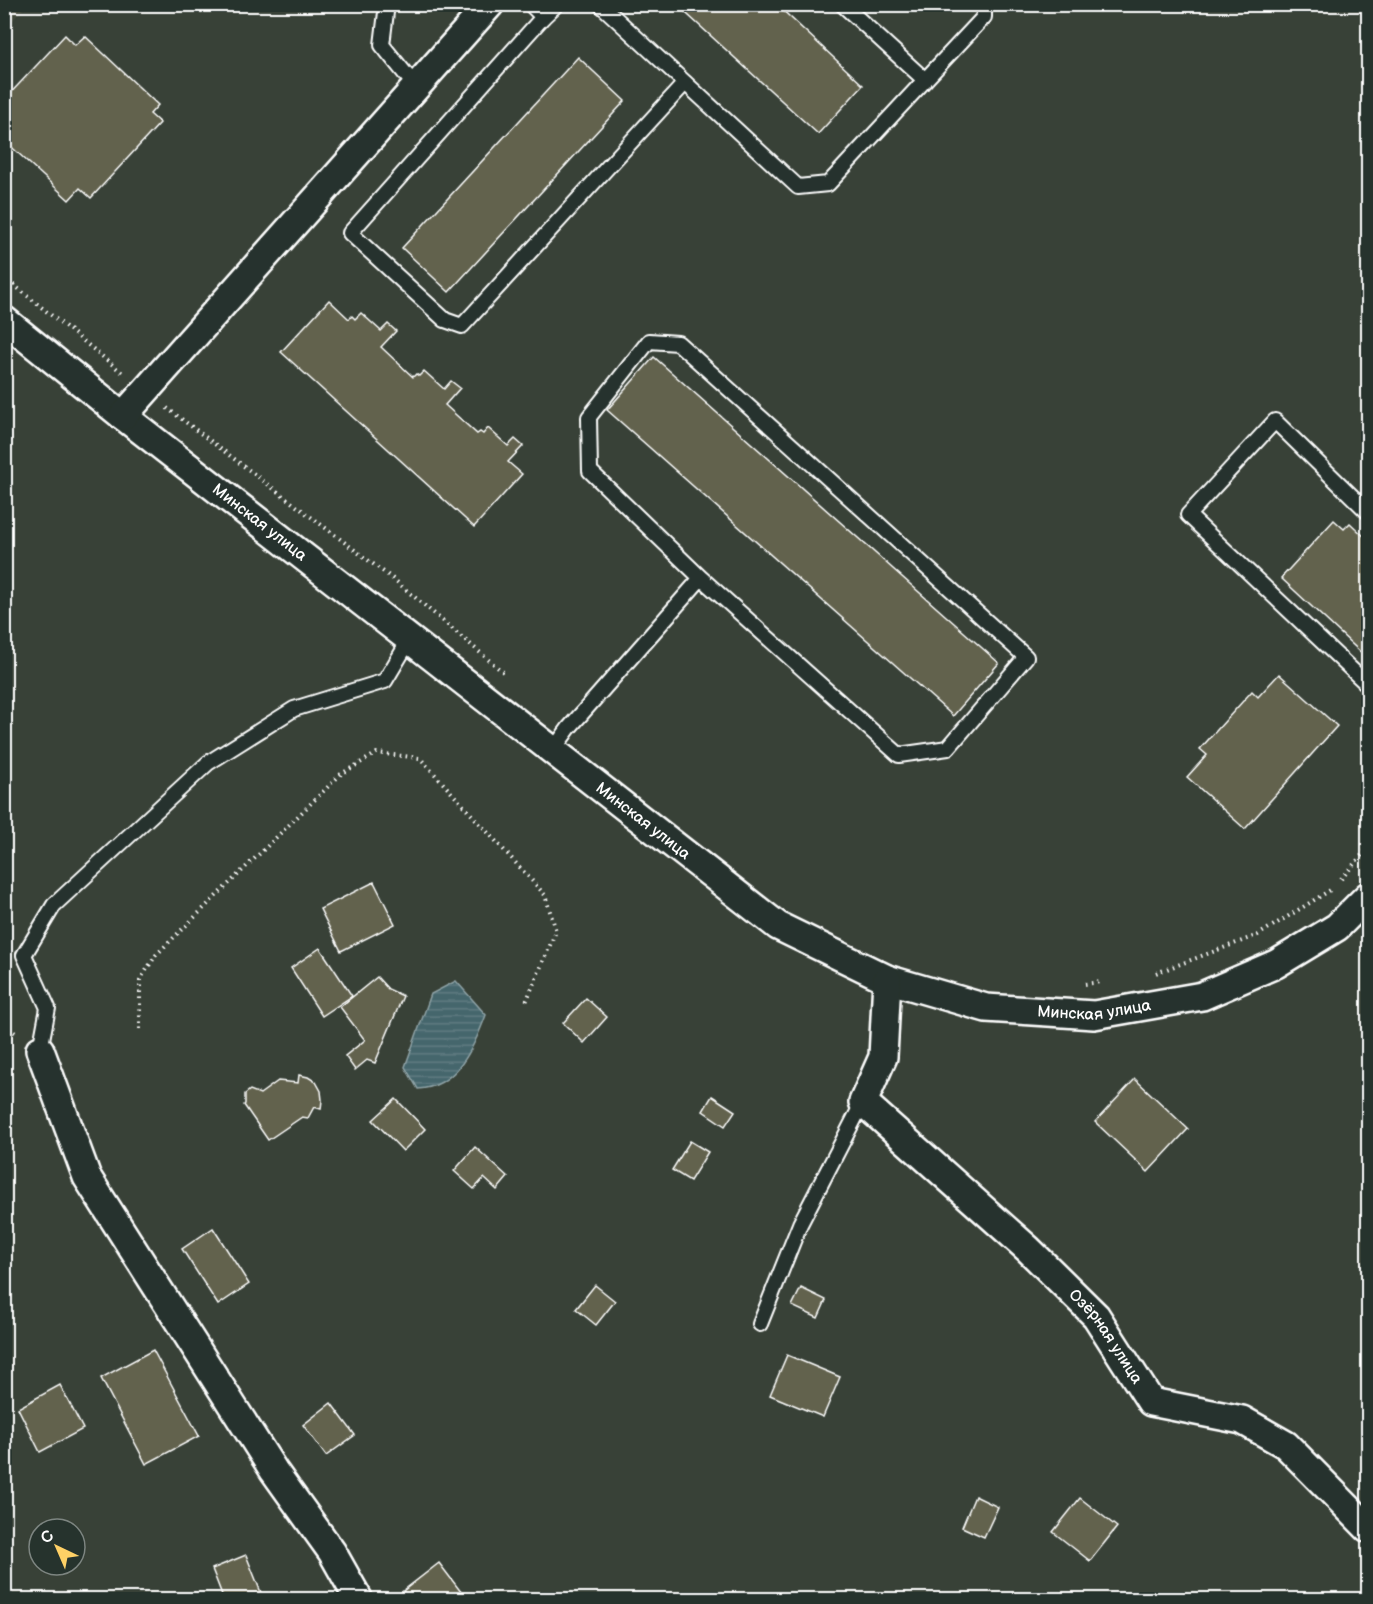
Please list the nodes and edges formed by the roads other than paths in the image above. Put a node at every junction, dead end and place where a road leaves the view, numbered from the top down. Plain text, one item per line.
1 (387, 4) edge
2 (490, 4) edge
3 (530, 4) edge
4 (557, 4) edge
5 (600, 4) edge
6 (842, 4) edge
7 (984, 4) edge
8 (543, 17) junction
9 (925, 80) junction
10 (685, 82) junction
11 (416, 87) junction
12 (4, 320) edge
13 (123, 416) junction
14 (1368, 512) edge
15 (701, 578) junction
16 (410, 639) junction
17 (1368, 685) edge
18 (553, 750) junction
19 (1368, 896) edge
20 (887, 979) junction
21 (40, 1050) joint
22 (863, 1102) junction
23 (760, 1324) dead end
24 (1368, 1528) edge
25 (359, 1599) edge

1 - 11 lane
2 - 11 street
3 - 8 lane
4 - 8 lane
5 - 10 lane
6 - 9 lane
7 - 9 lane
8 - 10 lane
9 - 10 lane
11 - 13 street
12 - 13 street, Минская улица
13 - 16 street, Минская улица
14 - 17 lane
15 - 15 lane
15 - 18 lane
16 - 18 street, Минская улица
16 - 21 lane
18 - 20 street, Минская улица
19 - 20 street, Минская улица
20 - 22 street
21 - 25 street
22 - 23 lane
22 - 24 street, Озёрная улица

